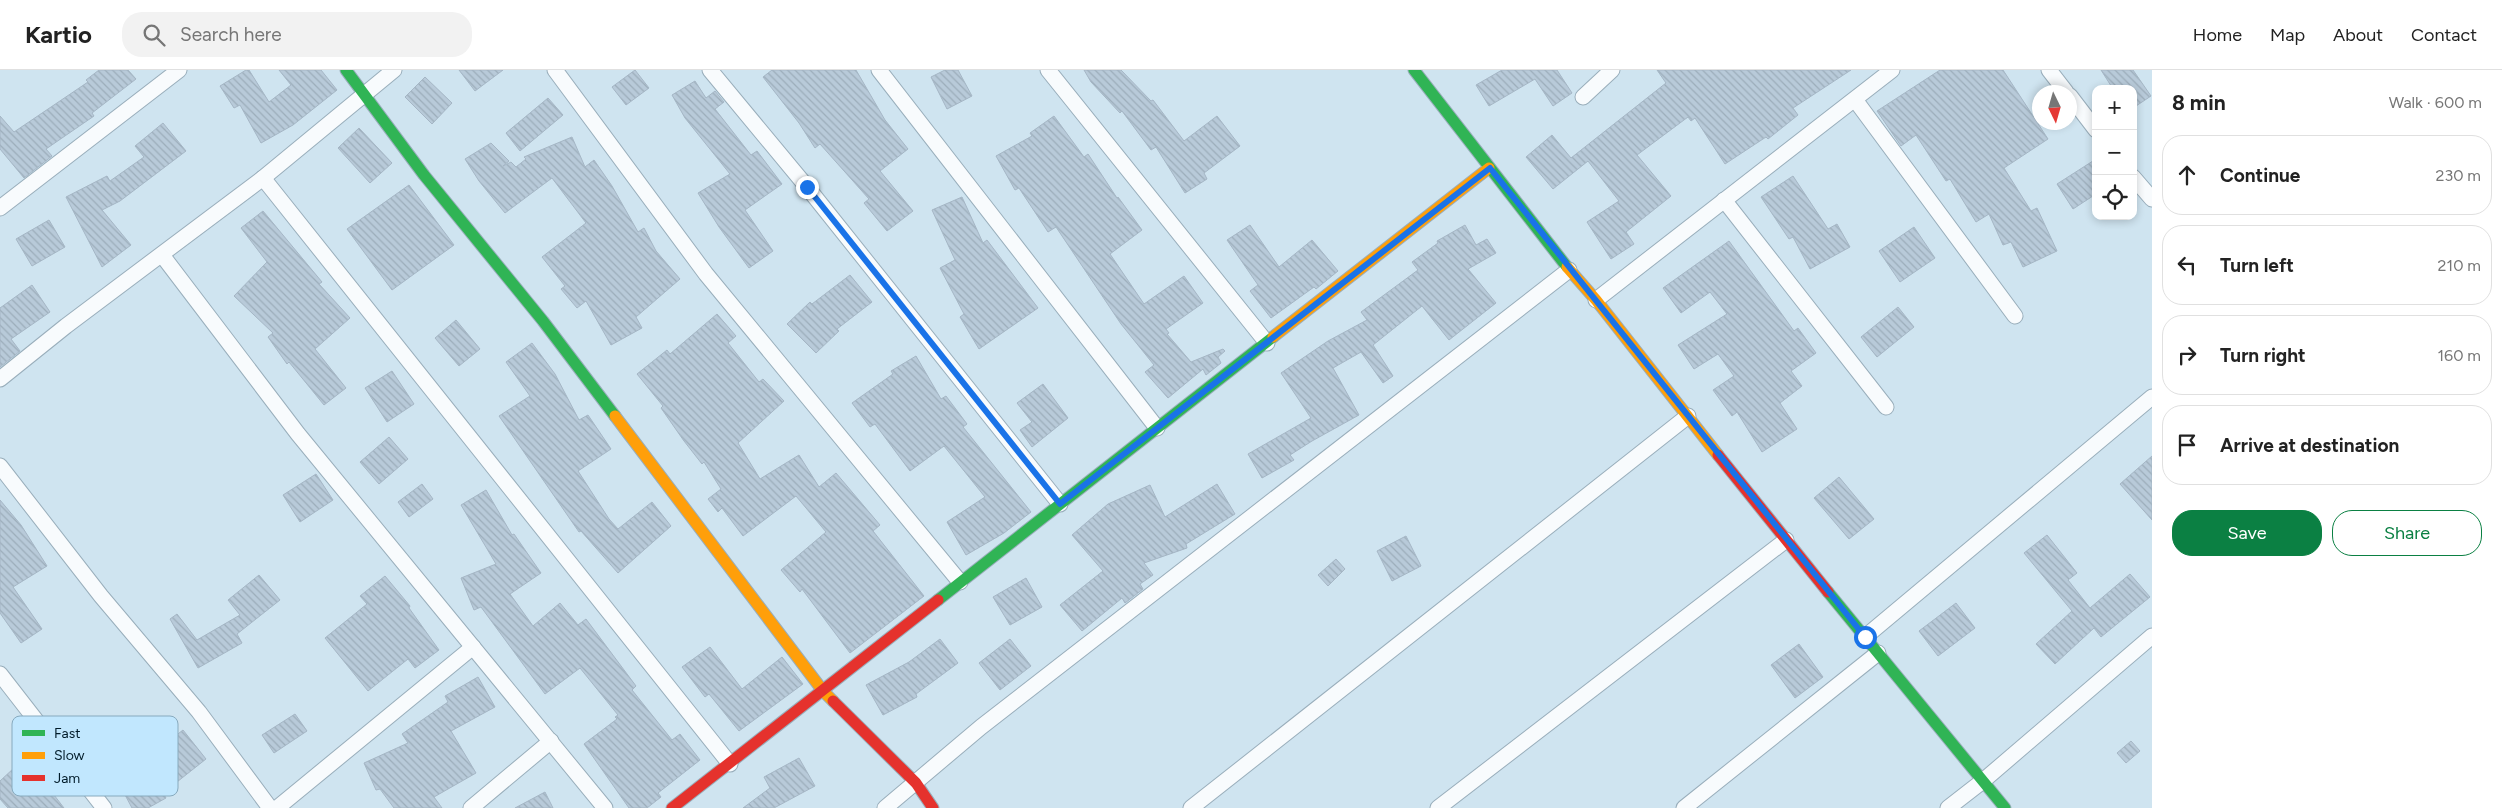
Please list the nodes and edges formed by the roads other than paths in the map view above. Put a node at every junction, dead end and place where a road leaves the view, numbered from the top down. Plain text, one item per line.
1 (180, 70) edge
2 (346, 70) edge
3 (394, 70) edge
4 (555, 70) edge
5 (710, 70) edge
6 (879, 70) edge
7 (1048, 70) edge
8 (1414, 70) edge
9 (1612, 70) edge
10 (1892, 70) edge
11 (2049, 70) edge
12 (2061, 85) edge
13 (365, 93) junction
14 (1583, 97) dead end
15 (1856, 101) junction
16 (2077, 105) edge
17 (2092, 125) edge
18 (1490, 168) junction
19 (263, 178) junction
20 (2137, 182) edge
21 (2152, 199) edge
22 (1724, 200) junction
23 (0, 208) edge
24 (162, 254) junction
25 (1569, 270) junction
26 (1596, 300) junction
27 (2015, 316) dead end
28 (1267, 342) junction
29 (0, 380) edge
30 (2152, 397) edge
31 (1886, 407) dead end
32 (1688, 416) junction
33 (1157, 428) junction
34 (0, 466) edge
35 (1060, 504) junction
36 (1786, 540) junction
37 (960, 582) junction
38 (2152, 636) edge
39 (1865, 637) junction
40 (473, 647) junction
41 (1878, 653) junction
42 (0, 674) edge
43 (823, 691) junction
44 (33, 716) edge
45 (551, 741) junction
46 (730, 764) junction
47 (1984, 780) junction
48 (916, 783) junction
49 (95, 796) edge
50 (104, 808) edge
51 (270, 808) edge
52 (277, 808) edge
53 (470, 808) edge
54 (606, 808) edge
55 (672, 808) edge
56 (886, 808) edge
57 (934, 808) edge
58 (1191, 808) edge
59 (1438, 808) edge
60 (1684, 808) edge
61 (1948, 808) edge
62 (2005, 808) edge

1 - 23 street
2 - 13 street
3 - 13 street
4 - 37 street
5 - 35 street
6 - 33 street
7 - 28 street
8 - 18 street
9 - 14 street
10 - 15 street
11 - 12 street
13 - 19 street
13 - 43 street
15 - 22 street
15 - 27 street
16 - 17 street
18 - 25 street
18 - 28 street
19 - 24 street
19 - 46 street
20 - 21 street
22 - 26 street
22 - 31 street
24 - 29 street
24 - 40 street
25 - 26 street
25 - 48 street
26 - 32 street
28 - 33 street
30 - 39 street
32 - 36 street
32 - 58 street
33 - 35 street
34 - 51 street
35 - 37 street
36 - 39 street
36 - 59 street
37 - 43 street
38 - 47 street
39 - 41 street
40 - 45 street
40 - 52 street
41 - 47 street
41 - 60 street
42 - 44 street
43 - 46 street
43 - 48 street
45 - 53 street
45 - 54 street
46 - 55 street
47 - 61 street
47 - 62 street
48 - 56 street
48 - 57 street
49 - 50 street

